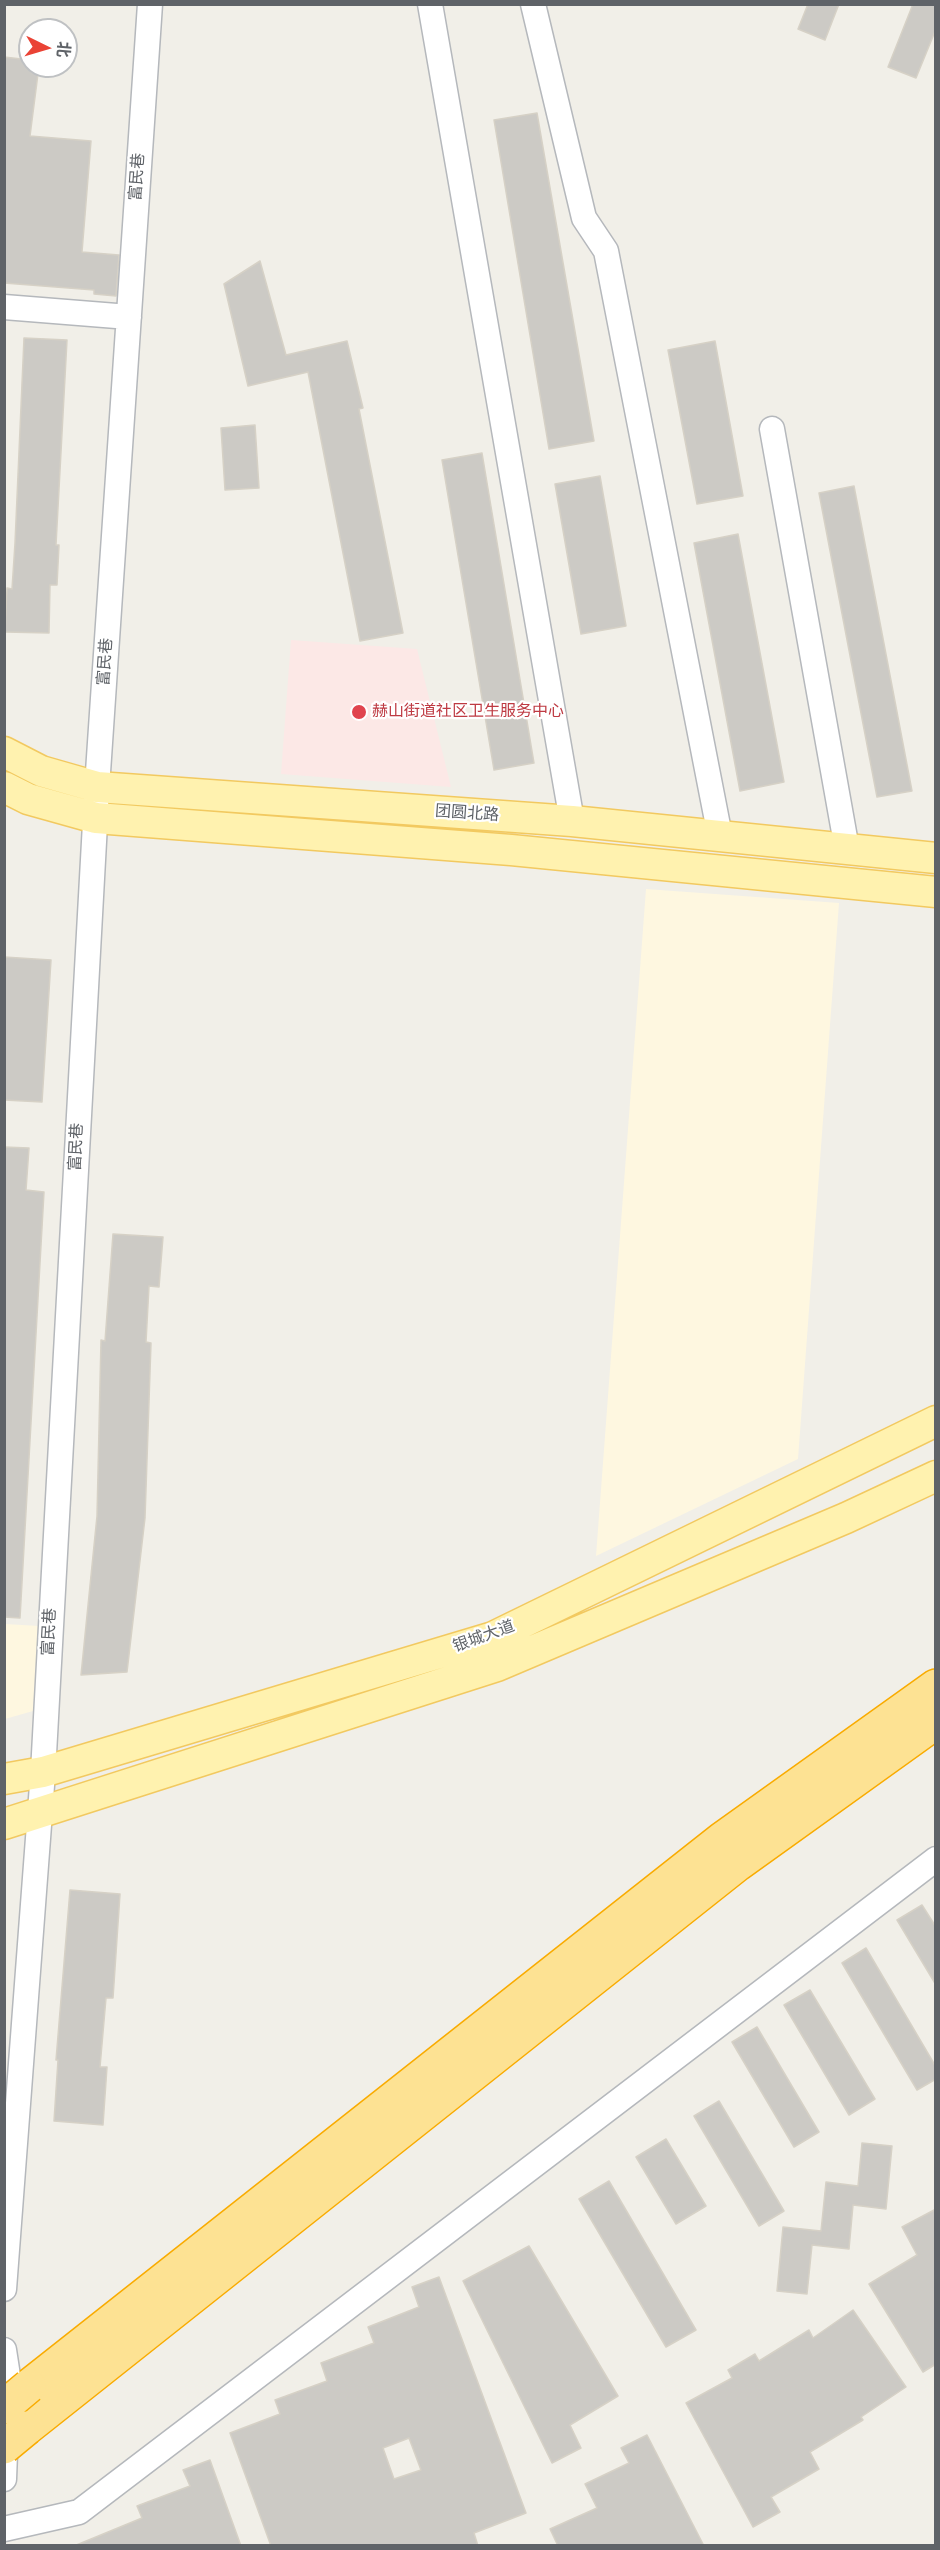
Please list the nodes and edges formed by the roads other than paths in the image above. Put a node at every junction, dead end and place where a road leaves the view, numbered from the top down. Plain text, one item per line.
1 (150, 4) edge
2 (430, 4) edge
3 (533, 4) edge
4 (4, 307) edge
5 (129, 317) junction
6 (772, 429) dead end
7 (4, 752) edge
8 (4, 787) edge
9 (97, 787) junction
10 (96, 818) junction
11 (572, 821) junction
12 (720, 836) junction
13 (847, 849) junction
14 (936, 858) edge
15 (936, 892) edge
16 (936, 1420) edge
17 (936, 1476) edge
18 (936, 1686) edge
19 (936, 1722) edge
20 (43, 1772) junction
21 (4, 1779) edge
22 (38, 1814) junction
23 (4, 1824) edge
24 (936, 1859) edge
25 (4, 2289) edge
26 (4, 2350) edge
27 (12, 2427) edge
28 (4, 2479) edge
29 (4, 2529) edge

1 - 5 street, 富民巷
2 - 11 street
3 - 12 street
4 - 5 street
5 - 9 street, 富民巷
6 - 13 street
7 - 9 main road, 团圆北路
8 - 10 main road, 团圆北路
9 - 10 street, 富民巷
9 - 11 main road, 团圆北路
10 - 15 main road, 团圆北路
10 - 20 street, 富民巷
11 - 12 main road, 团圆北路
12 - 13 main road, 团圆北路
13 - 14 main road, 团圆北路
16 - 20 main road, 银城大道
17 - 22 main road, 银城大道
18 - 27 highway, bridge
19 - 27 highway
20 - 21 main road, 银城大道
20 - 22 street, 富民巷
22 - 23 main road, 银城大道
22 - 25 street, 富民巷
24 - 29 street
26 - 28 street

